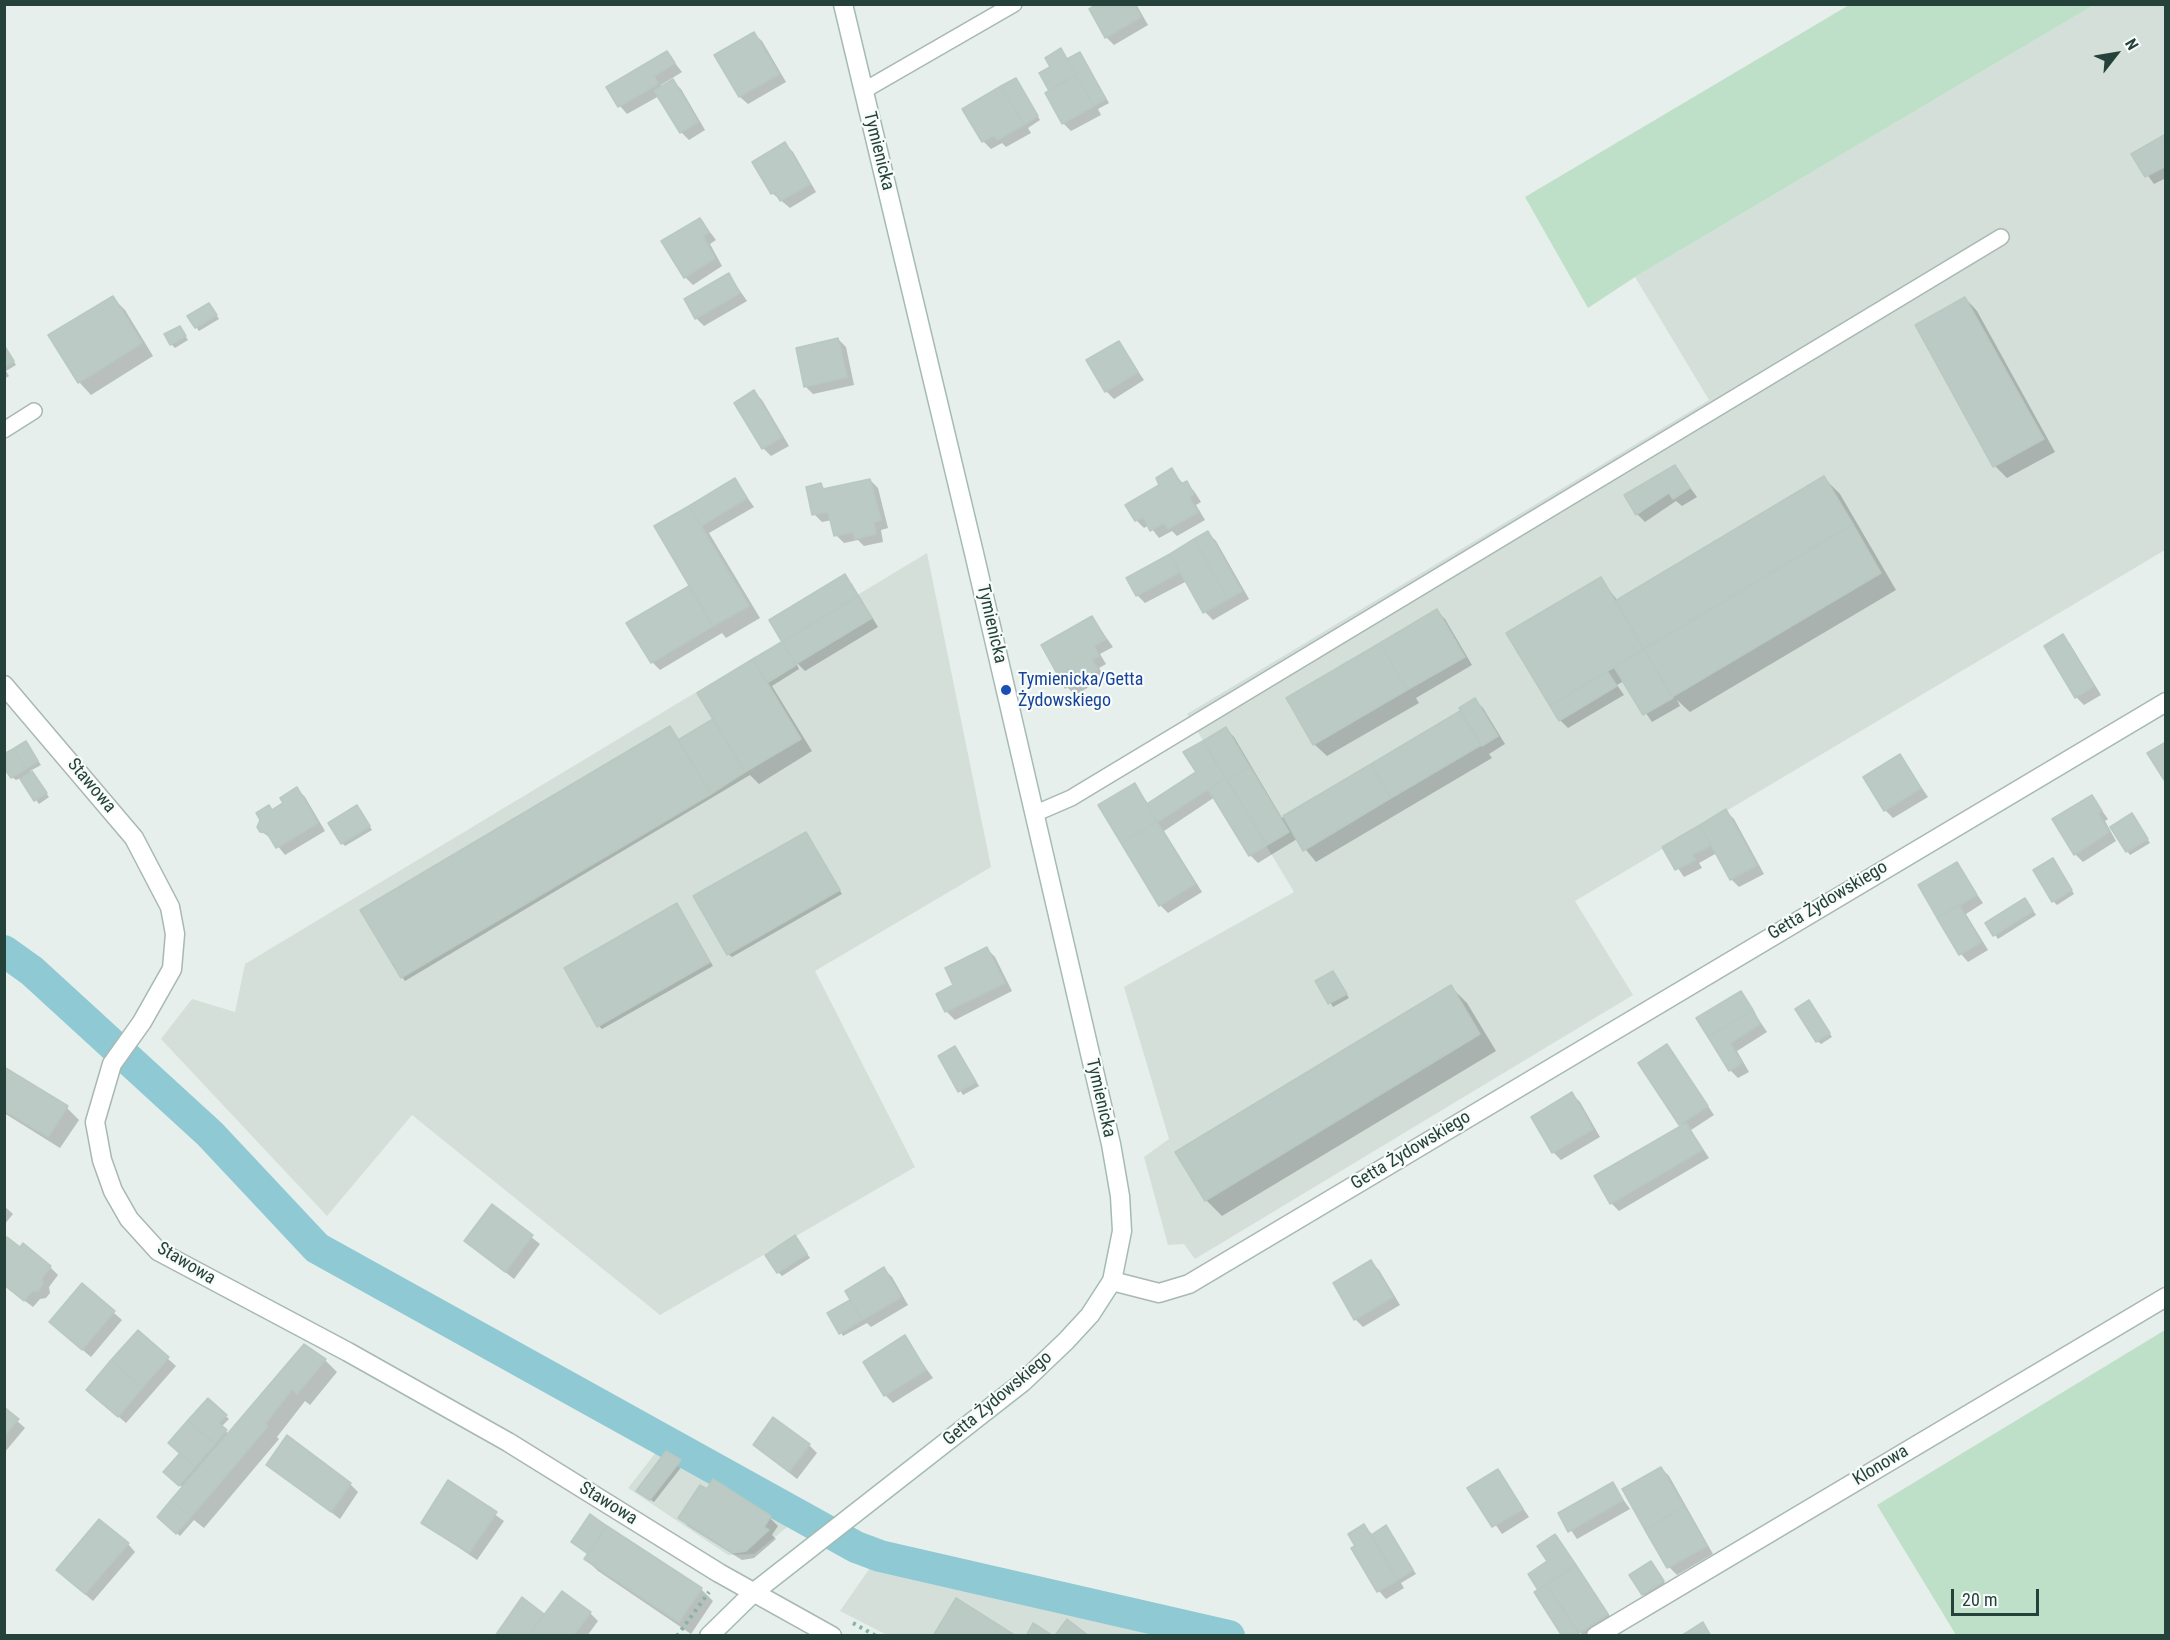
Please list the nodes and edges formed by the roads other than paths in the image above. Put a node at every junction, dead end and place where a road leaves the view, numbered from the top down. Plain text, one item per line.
1 (843, 4) edge
2 (1014, 4) edge
3 (863, 91) junction
4 (2001, 237) dead end
5 (34, 411) dead end
6 (4, 430) edge
7 (4, 685) edge
8 (2166, 702) edge
9 (1034, 814) junction
10 (1112, 1281) junction
11 (2166, 1297) edge
12 (753, 1593) junction
13 (709, 1635) edge
14 (832, 1635) edge
15 (1596, 1635) edge

1 - 3 street, Tymienicka
2 - 3 lane
3 - 9 street, Tymienicka
4 - 9 lane
5 - 6 lane
7 - 12 street, Stawowa
8 - 10 street, Getta Żydowskiego
9 - 10 street, Tymienicka
10 - 12 street, Getta Żydowskiego
11 - 15 street, Klonowa
12 - 13 street, Getta Żydowskiego
12 - 14 street

